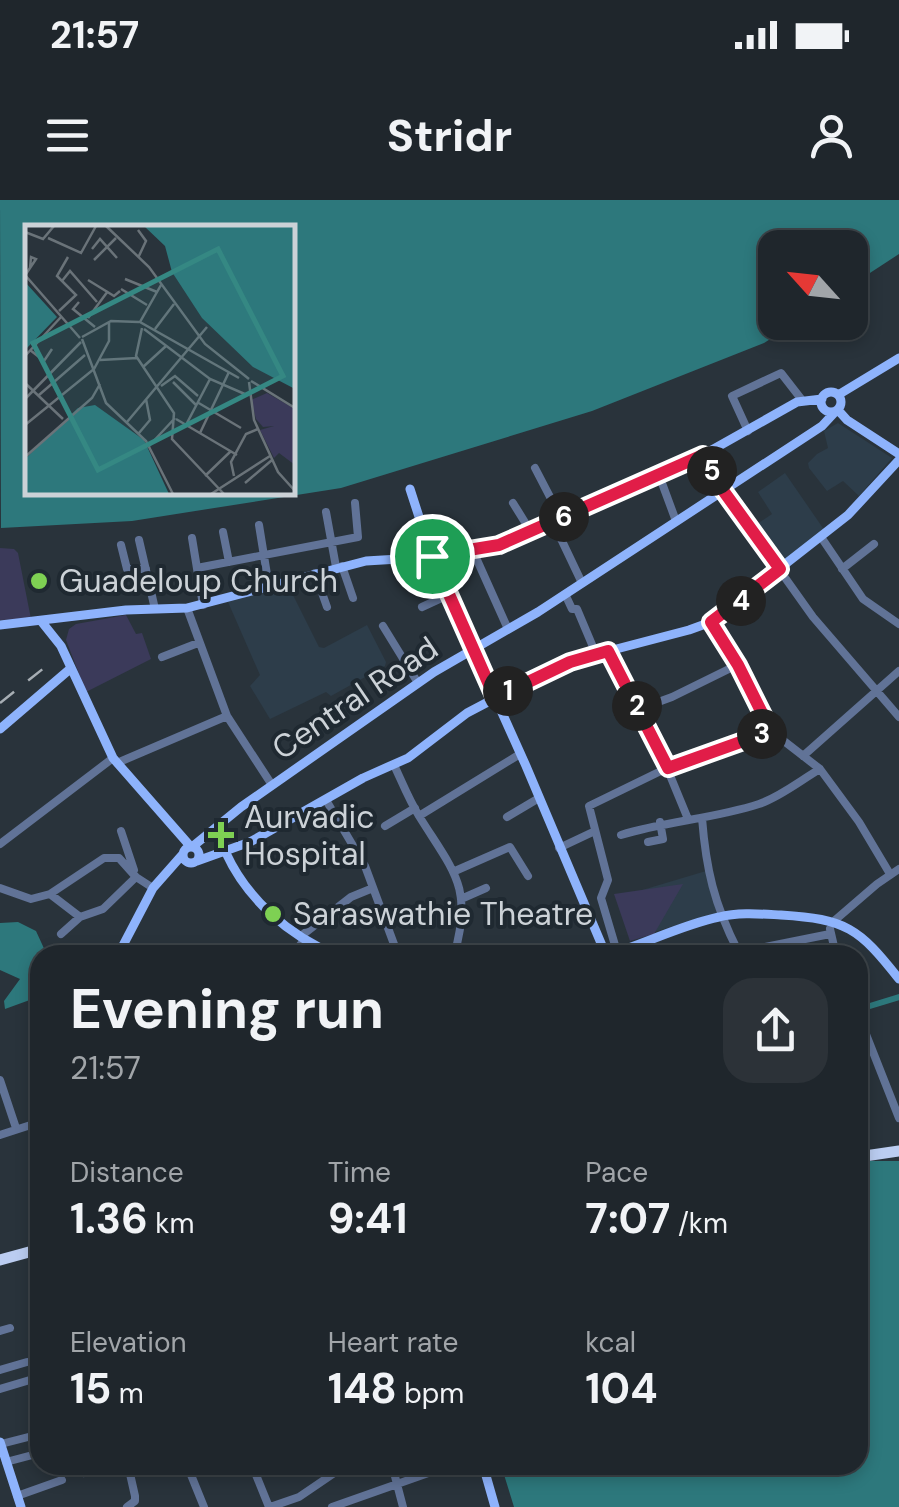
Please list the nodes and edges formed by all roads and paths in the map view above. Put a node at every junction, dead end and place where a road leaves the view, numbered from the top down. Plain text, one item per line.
1 (899, 358) edge
2 (838, 395) junction
3 (802, 400) junction
4 (822, 400) junction
5 (836, 411) junction
6 (748, 431) junction
7 (703, 455) junction
8 (899, 457) edge
9 (535, 468) dead end
10 (658, 475) junction
11 (410, 489) dead end
12 (722, 489) junction
13 (355, 503) dead end
14 (513, 503) dead end
15 (326, 512) dead end
16 (557, 520) junction
17 (676, 521) junction
18 (259, 525) dead end
19 (224, 532) dead end
20 (531, 532) junction
21 (821, 537) junction
22 (192, 538) dead end
23 (138, 540) dead end
24 (332, 543) junction
25 (874, 544) dead end
26 (121, 545) dead end
27 (473, 551) junction
28 (264, 555) junction
29 (432, 556) junction
30 (229, 562) junction
31 (339, 567) junction
32 (146, 568) junction
33 (197, 568) junction
34 (780, 569) junction
35 (842, 569) junction
36 (315, 573) junction
37 (582, 583) junction
38 (269, 587) junction
39 (565, 594) junction
40 (448, 595) junction
41 (353, 598) dead end
42 (203, 605) junction
43 (326, 607) dead end
44 (422, 607) dead end
45 (186, 608) junction
46 (156, 609) junction
47 (64, 618) junction
48 (41, 621) junction
49 (711, 622) junction
50 (899, 624) edge
51 (0, 625) edge
52 (383, 626) dead end
53 (508, 629) junction
54 (198, 642) junction
55 (61, 646) junction
56 (472, 649) junction
57 (608, 651) junction
58 (596, 654) junction
59 (162, 657) dead end
60 (738, 665) junction
61 (70, 669) junction
62 (899, 671) edge
63 (418, 683) junction
64 (878, 691) junction
65 (495, 698) junction
66 (637, 706) junction
67 (618, 714) dead end
68 (227, 716) junction
69 (899, 717) edge
70 (0, 729) edge
71 (771, 731) junction
72 (520, 754) junction
73 (804, 756) junction
74 (115, 760) junction
75 (394, 766) junction
76 (668, 768) junction
77 (820, 769) junction
78 (272, 785) junction
79 (540, 798) junction
80 (326, 800) junction
81 (417, 812) junction
82 (507, 817) dead end
83 (702, 818) junction
84 (688, 819) junction
85 (660, 822) junction
86 (385, 826) dead end
87 (121, 831) dead end
88 (596, 831) junction
89 (621, 835) dead end
90 (648, 842) dead end
91 (0, 844) edge
92 (559, 848) junction
93 (192, 853) junction
94 (226, 853) junction
95 (455, 871) junction
96 (894, 872) edge
97 (528, 876) dead end
98 (136, 877) junction
99 (0, 888) edge
100 (153, 888) junction
101 (373, 888) junction
102 (486, 888) dead end
103 (50, 894) junction
104 (462, 899) junction
105 (720, 916) junction
106 (80, 917) junction
107 (833, 920) junction
108 (61, 934) dead end
109 (830, 934) junction
110 (303, 938) junction
111 (123, 945) edge
112 (298, 945) edge
113 (317, 945) edge
114 (394, 945) edge
115 (457, 945) edge
116 (606, 945) edge
117 (609, 945) edge
118 (636, 945) edge
119 (729, 945) edge
120 (773, 945) edge
121 (833, 945) edge
122 (899, 978) edge
123 (868, 1039) edge
124 (0, 1080) edge
125 (899, 1118) edge
126 (30, 1124) edge
127 (16, 1128) junction
128 (0, 1135) edge
129 (899, 1151) edge
130 (868, 1156) edge
131 (30, 1252) edge
132 (0, 1260) edge
133 (10, 1328) dead end
134 (0, 1332) edge
135 (27, 1362) dead end
136 (0, 1370) edge
137 (30, 1380) edge
138 (0, 1389) edge
139 (30, 1436) edge
140 (0, 1443) edge
141 (30, 1456) edge
142 (6, 1462) junction
143 (130, 1475) edge
144 (191, 1475) edge
145 (256, 1475) edge
146 (331, 1475) edge
147 (395, 1475) edge
148 (421, 1475) edge
149 (486, 1475) edge
150 (62, 1480) dead end
151 (397, 1483) junction
152 (299, 1496) junction
153 (19, 1502) edge
154 (126, 1507) edge
155 (204, 1507) edge
156 (270, 1507) edge
157 (304, 1507) edge
158 (332, 1507) edge
159 (403, 1507) edge
160 (496, 1507) edge

1 - 2 main road
2 - 4 main road
2 - 5 main road
3 - 4 main road
3 - 6 main road
3 - 6 street
4 - 5 main road
5 - 8 main road
5 - 12 main road, Central Road
6 - 7 main road
7 - 10 main road
7 - 12 street
8 - 21 main road
9 - 16 street
10 - 16 main road
10 - 17 street
11 - 29 main road
12 - 17 main road, Central Road
12 - 34 street
13 - 24 street
14 - 20 street
15 - 24 street
16 - 20 main road
16 - 37 street
17 - 37 main road, Central Road
18 - 28 street
19 - 30 street
20 - 27 main road
21 - 34 main road
21 - 35 street
22 - 33 street
23 - 32 street
24 - 28 street
24 - 31 street
25 - 35 street
26 - 32 street
27 - 29 main road
27 - 53 street
28 - 30 street
28 - 38 street
29 - 31 main road
29 - 40 main road
30 - 33 street
31 - 36 main road
31 - 41 street
32 - 46 street
33 - 42 street
34 - 49 main road
34 - 64 street
35 - 50 street
36 - 38 main road
36 - 43 street
37 - 39 main road, Central Road
38 - 42 main road
39 - 53 main road, Central Road
39 - 58 street
40 - 44 street
40 - 56 main road
42 - 45 main road
45 - 46 main road
45 - 54 street
46 - 47 main road
47 - 48 main road
47 - 55 main road
48 - 51 main road
48 - 55 main road
49 - 57 main road
49 - 60 street
52 - 63 street
53 - 56 main road, Central Road
54 - 59 street
54 - 68 street
55 - 61 main road
56 - 63 main road, Central Road
56 - 65 main road
57 - 58 main road
57 - 66 street
58 - 65 main road
60 - 66 street
60 - 71 street
61 - 70 main road
61 - 74 main road
62 - 64 street
63 - 78 main road, Central Road
64 - 69 street
64 - 73 street
65 - 72 main road
65 - 75 main road
66 - 67 street
66 - 76 street
68 - 74 street
68 - 78 street
71 - 73 street
71 - 76 street
72 - 79 main road
72 - 81 street
73 - 77 street
74 - 91 street
74 - 93 main road
75 - 80 main road
75 - 81 street
76 - 84 street
76 - 88 street
77 - 83 street
77 - 96 street
78 - 93 main road, Central Road
79 - 82 street
79 - 92 main road
80 - 94 main road
80 - 101 street
81 - 86 street
81 - 95 street
83 - 84 street
83 - 105 street
84 - 85 street
85 - 89 street
85 - 90 street
87 - 98 street
88 - 92 street
88 - 117 street
92 - 116 main road
93 - 94 main road
93 - 100 main road
94 - 110 main road
95 - 97 street
95 - 104 street
96 - 107 street
98 - 100 street
98 - 103 street
98 - 106 street
99 - 103 street
100 - 111 main road
101 - 110 street
101 - 114 street
102 - 104 street
103 - 106 street
104 - 115 street
105 - 107 main road
105 - 118 main road
105 - 119 street
106 - 108 street
107 - 109 street
107 - 122 main road
109 - 120 street
109 - 121 street
110 - 112 street
110 - 113 main road
123 - 125 street
124 - 127 street
126 - 127 street
127 - 128 street
129 - 130 highway
131 - 132 highway
133 - 134 street
135 - 136 street
137 - 138 street
139 - 140 street
140 - 142 main road
141 - 142 street
142 - 153 main road
143 - 154 street
144 - 155 street
145 - 156 street
146 - 152 street
147 - 151 street
148 - 151 street
149 - 160 main road
150 - 153 street
151 - 158 street
151 - 159 street
152 - 156 street
152 - 157 street

